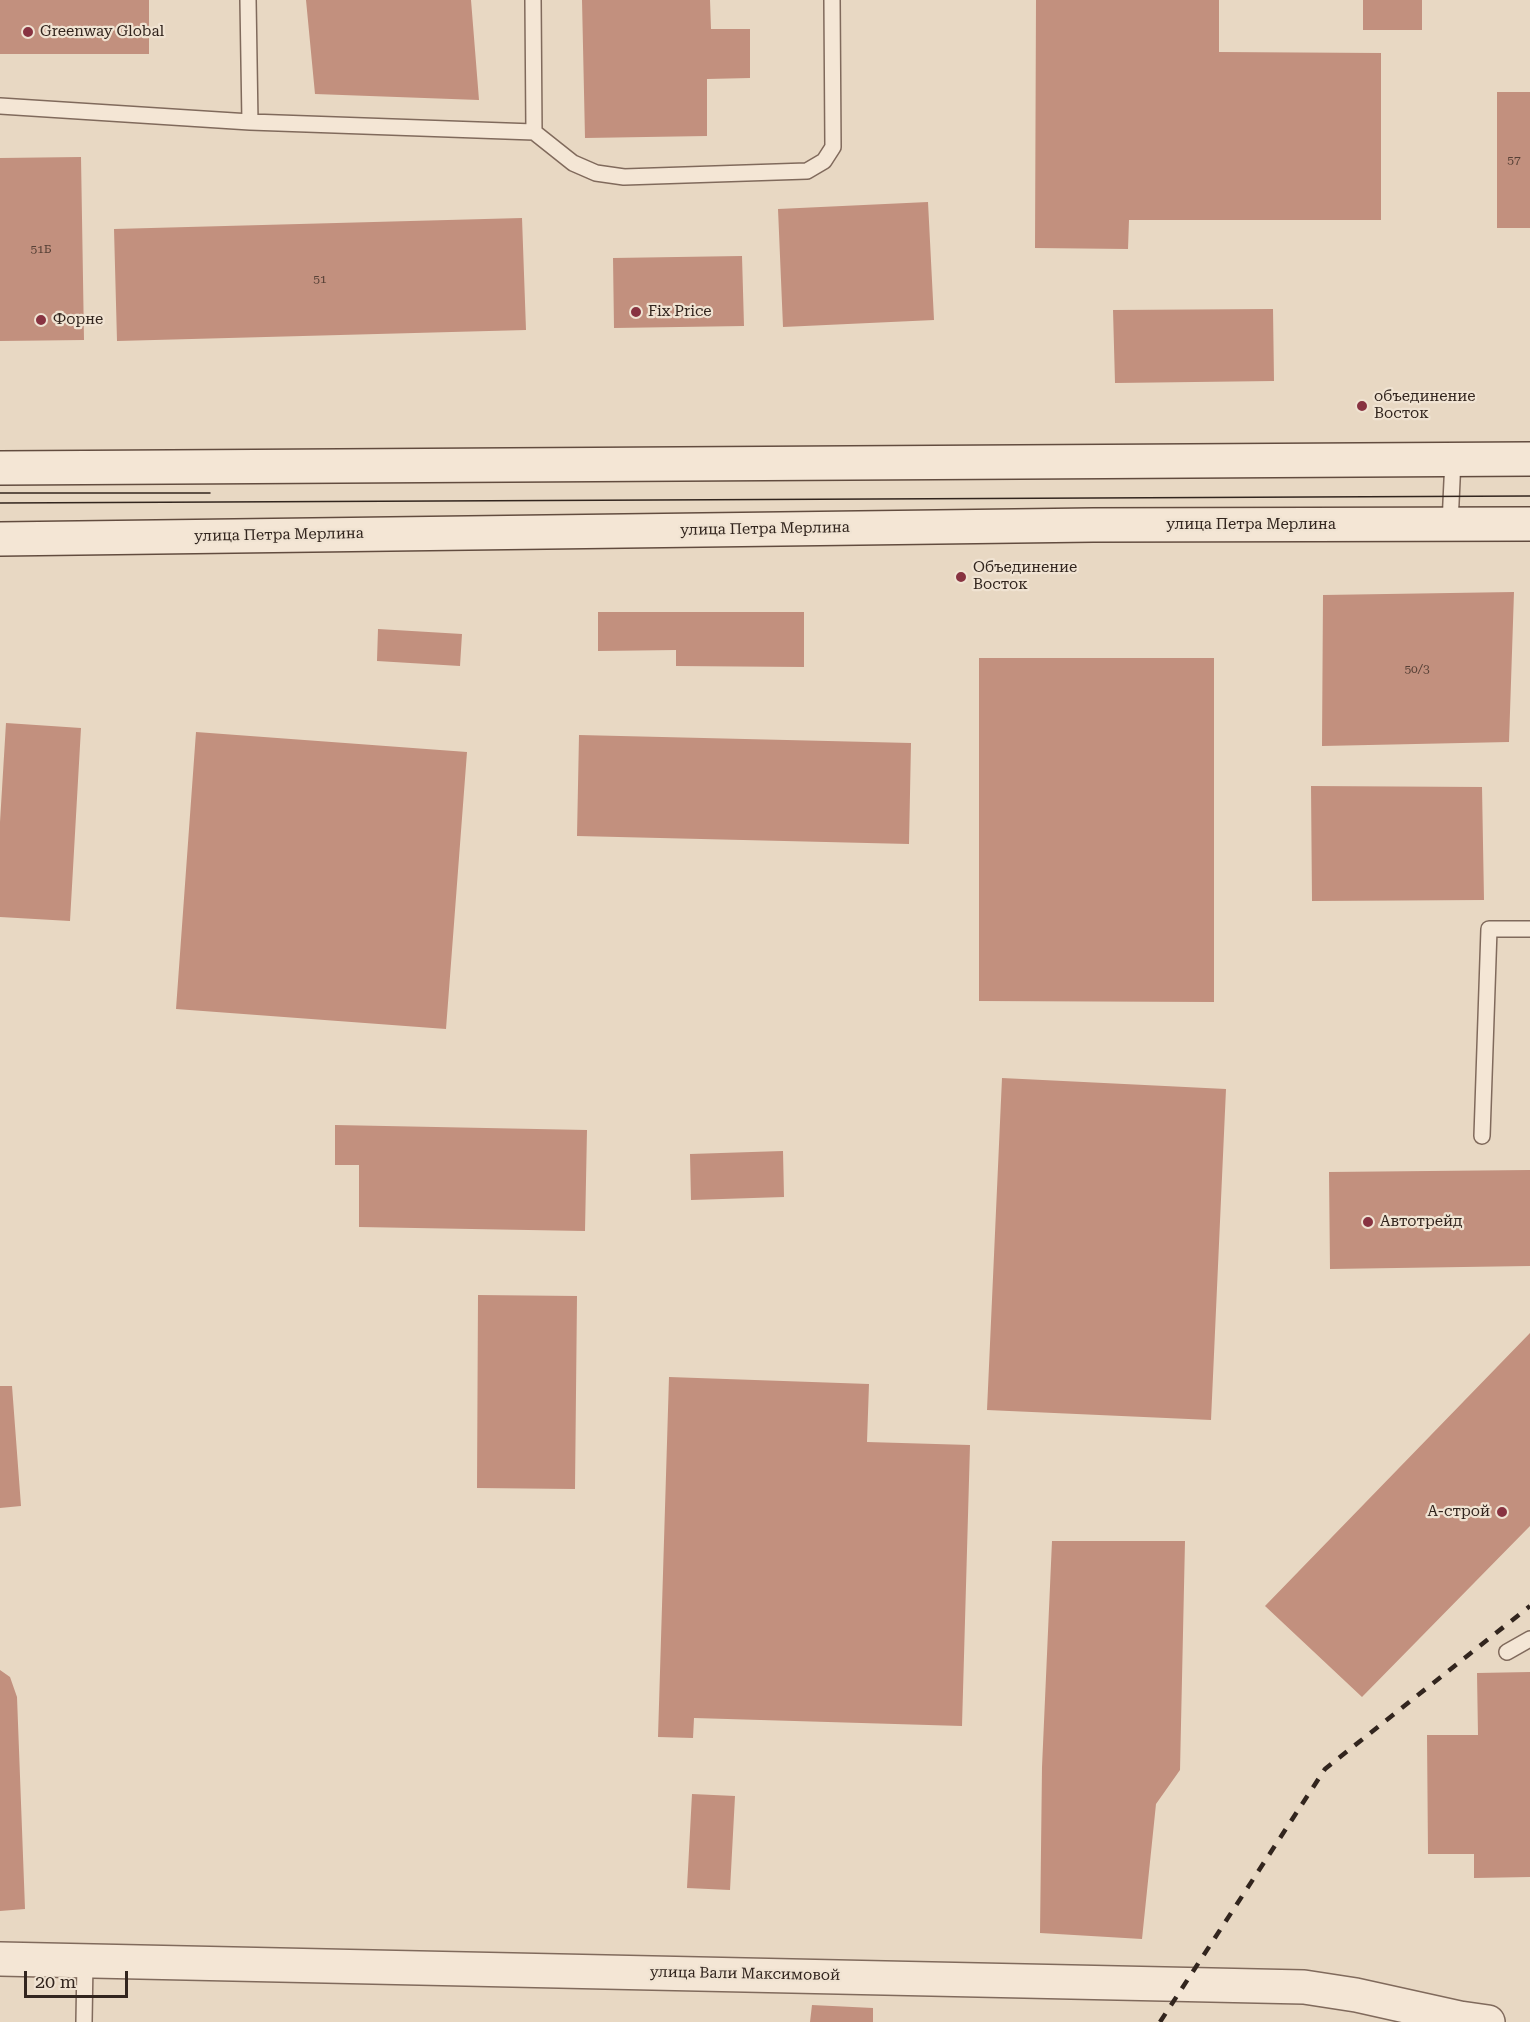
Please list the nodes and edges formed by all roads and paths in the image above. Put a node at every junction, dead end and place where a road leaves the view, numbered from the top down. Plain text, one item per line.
1 (248, 0) edge
2 (533, 0) edge
3 (832, 0) edge
4 (0, 106) edge
5 (250, 122) junction
6 (534, 132) junction
7 (1453, 459) junction
8 (1530, 459) edge
9 (0, 468) edge
10 (1450, 524) junction
11 (1530, 524) edge
12 (3, 540) edge
13 (1530, 929) edge
14 (1482, 1136) dead end
15 (1530, 1639) edge
16 (1507, 1652) dead end
17 (0, 1959) edge
18 (85, 1961) junction
19 (84, 2022) edge
20 (1488, 2022) edge

1 - 5 lane
2 - 6 lane
3 - 6 lane
4 - 5 lane
5 - 6 lane
7 - 8 main road
7 - 9 main road
7 - 10 lane
10 - 11 main road, улица Петра Мерлина
10 - 12 main road, улица Петра Мерлина
13 - 14 lane
15 - 16 lane
17 - 18 main road, улица Вали Максимовой
18 - 19 lane
18 - 20 main road, улица Вали Максимовой

